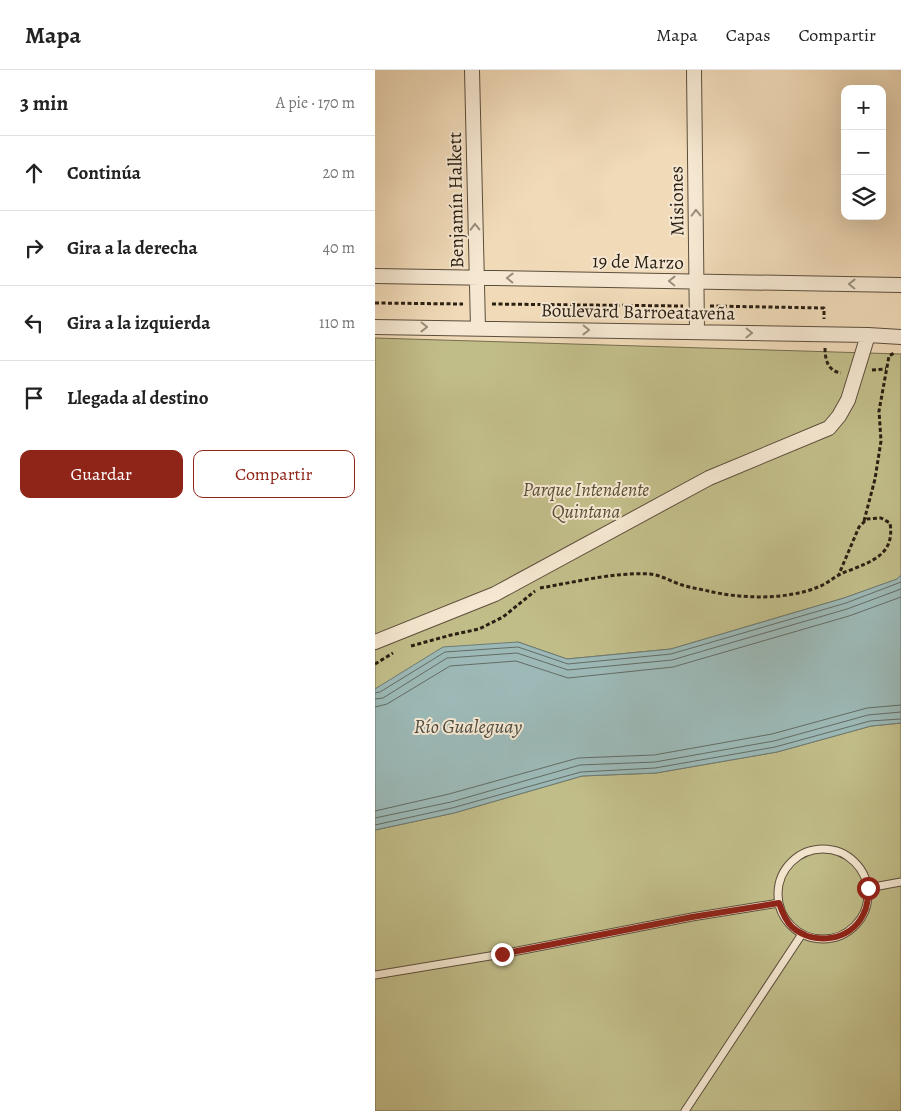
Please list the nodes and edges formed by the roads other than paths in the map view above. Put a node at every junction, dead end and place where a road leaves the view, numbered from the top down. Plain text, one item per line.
1 (472, 70) edge
2 (694, 70) edge
3 (375, 276) edge
4 (477, 278) junction
5 (697, 281) junction
6 (901, 285) edge
7 (375, 327) edge
8 (478, 328) junction
9 (697, 332) junction
10 (868, 334) junction
11 (901, 337) edge
12 (375, 642) edge
13 (901, 882) edge
14 (868, 888) junction
15 (779, 903) junction
16 (802, 934) junction
17 (375, 975) edge
18 (685, 1111) edge

4 -> 1 street, Benjamín Halkett
5 -> 2 street, Misiones
3 - 4 street, 19 de Marzo
5 -> 4 street, 19 de Marzo
4 - 8 street, Benjamín Halkett
6 -> 5 street, 19 de Marzo
5 - 9 street, Misiones
7 -> 8 street, Boulevard Barroeataveña
8 -> 9 street, Boulevard Barroeataveña
9 -> 10 street, Boulevard Barroeataveña
10 - 11 street, Boulevard Barroeataveña
10 - 12 street
13 - 14 lane
14 - 15 lane
14 - 16 lane
15 - 16 lane
15 - 17 lane
16 - 18 lane

